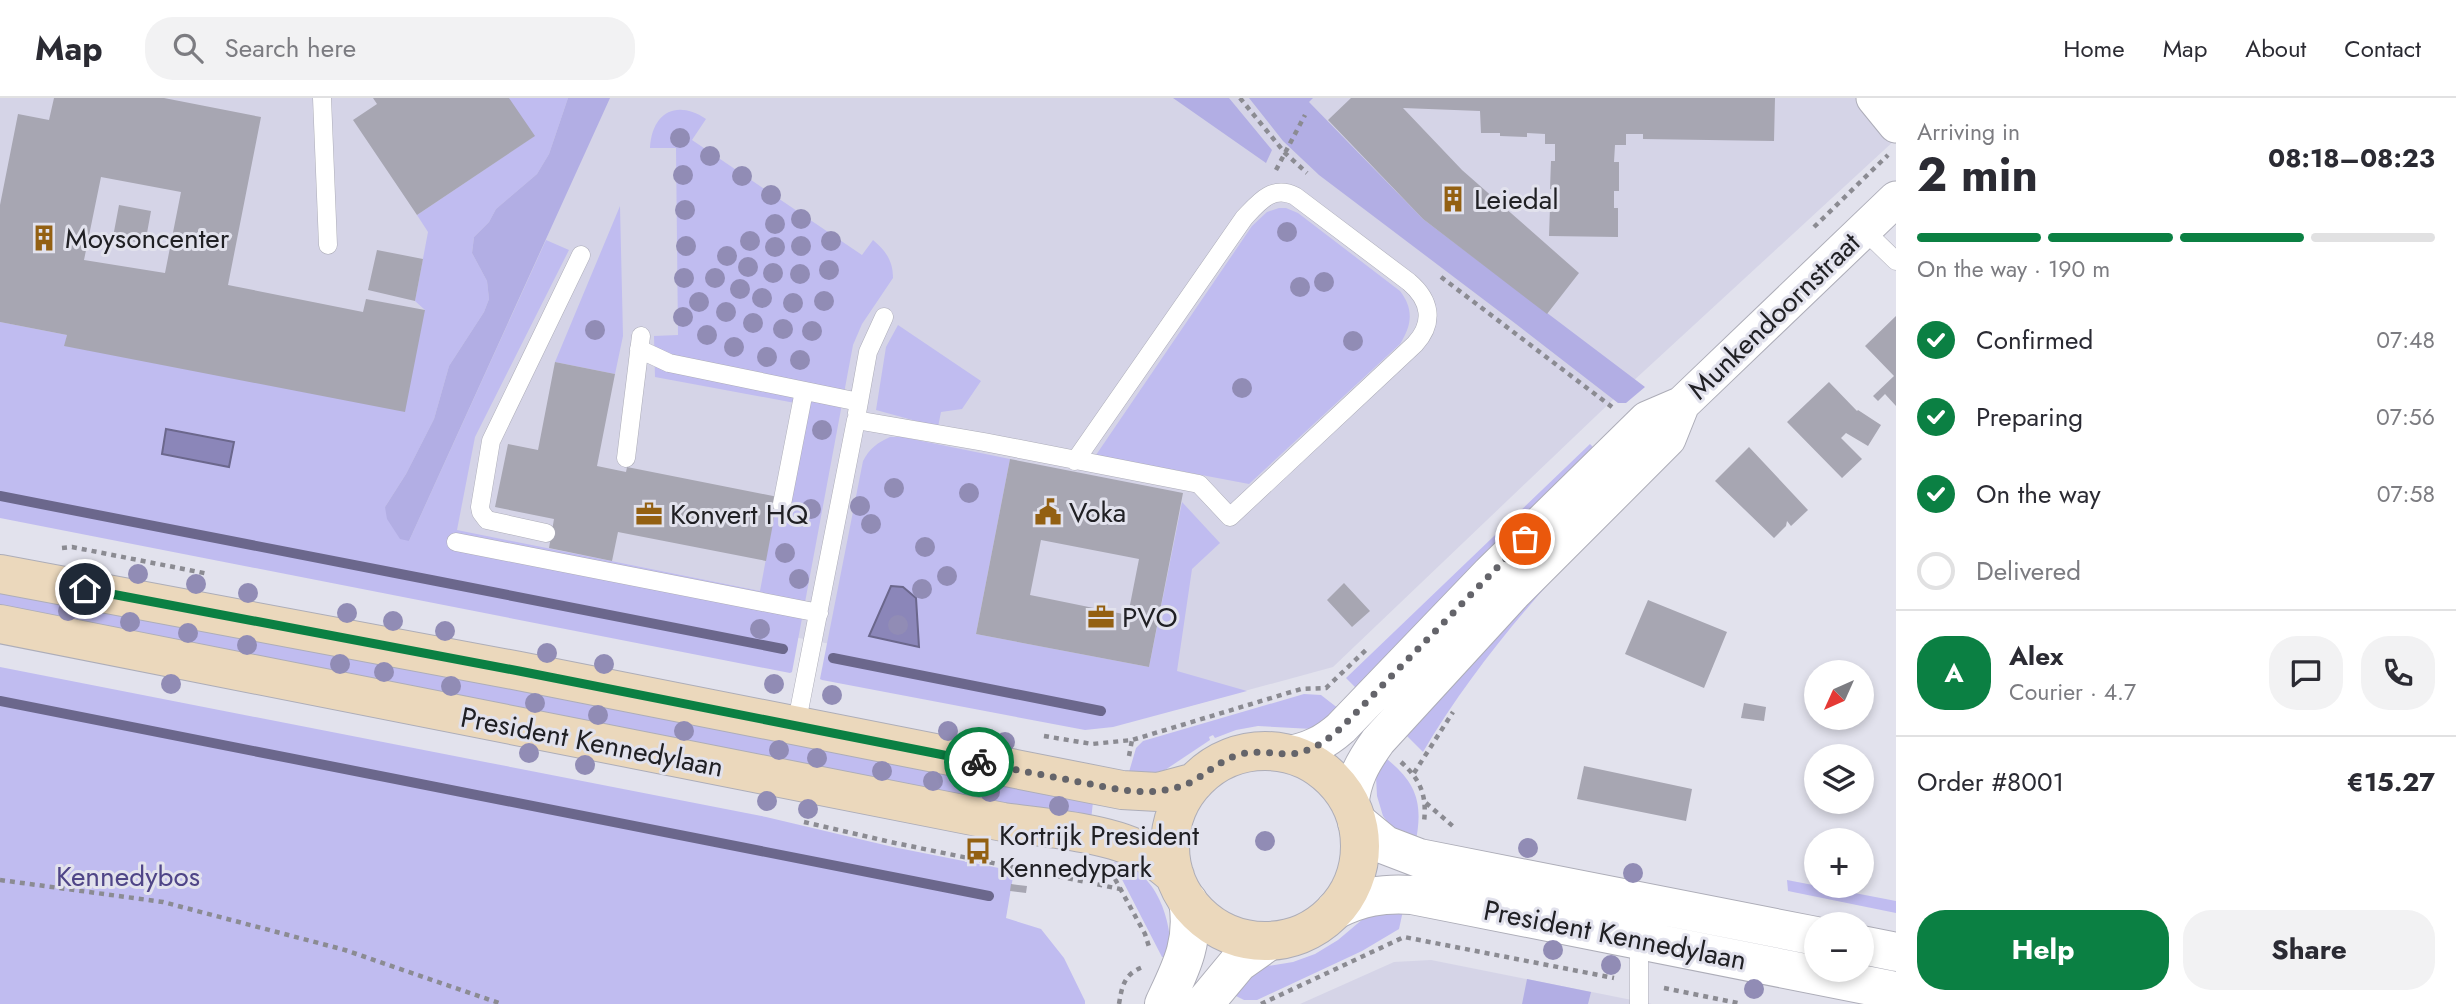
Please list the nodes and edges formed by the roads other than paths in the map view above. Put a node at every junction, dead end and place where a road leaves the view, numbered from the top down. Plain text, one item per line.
1 (322, 98) edge
2 (1874, 98) edge
3 (1896, 125) edge
4 (1896, 199) edge
5 (1864, 230) junction
6 (328, 245) dead end
7 (581, 255) dead end
8 (1896, 261) edge
9 (884, 317) dead end
10 (803, 391) junction
11 (859, 402) junction
12 (1682, 404) junction
13 (856, 420) junction
14 (626, 458) dead end
15 (1075, 461) junction
16 (782, 504) dead end
17 (546, 533) dead end
18 (456, 542) dead end
19 (0, 574) edge
20 (818, 613) junction
21 (0, 624) edge
22 (796, 726) junction
23 (1287, 754) junction
24 (1195, 782) junction
25 (1354, 813) junction
26 (1182, 888) junction
27 (1335, 910) junction
28 (1804, 934) edge
29 (1639, 939) junction
30 (1269, 941) junction
31 (1874, 947) edge
32 (1896, 952) edge
33 (1896, 991) edge
34 (1164, 1004) edge
35 (1204, 1004) edge
36 (1639, 1004) edge

1 - 6 lane
2 - 3 street
4 - 5 street, Munkendoornstraat
5 - 8 lane
5 - 12 street, Munkendoornstraat
7 - 17 lane
9 - 11 lane
10 - 11 lane
10 - 14 lane
10 - 16 lane
11 - 13 lane
12 - 23 street, Munkendoornstraat
12 - 25 street, Munkendoornstraat
13 - 15 lane
13 - 20 lane
15 - 15 lane
18 - 20 lane
19 - 22 main road, President Kennedylaan
20 - 22 lane
21 - 26 main road, President Kennedylaan
22 - 24 main road, President Kennedylaan
23 - 24 main road, President Kennedylaan
23 - 25 main road, President Kennedylaan
24 - 26 main road, President Kennedylaan
25 - 27 main road, President Kennedylaan
25 - 28 street, President Kennedylaan
26 - 30 main road, President Kennedylaan
26 - 34 street
27 - 29 street, President Kennedylaan
27 - 30 main road, President Kennedylaan
29 - 33 street, President Kennedylaan
29 - 36 lane
30 - 35 street
31 - 32 street

